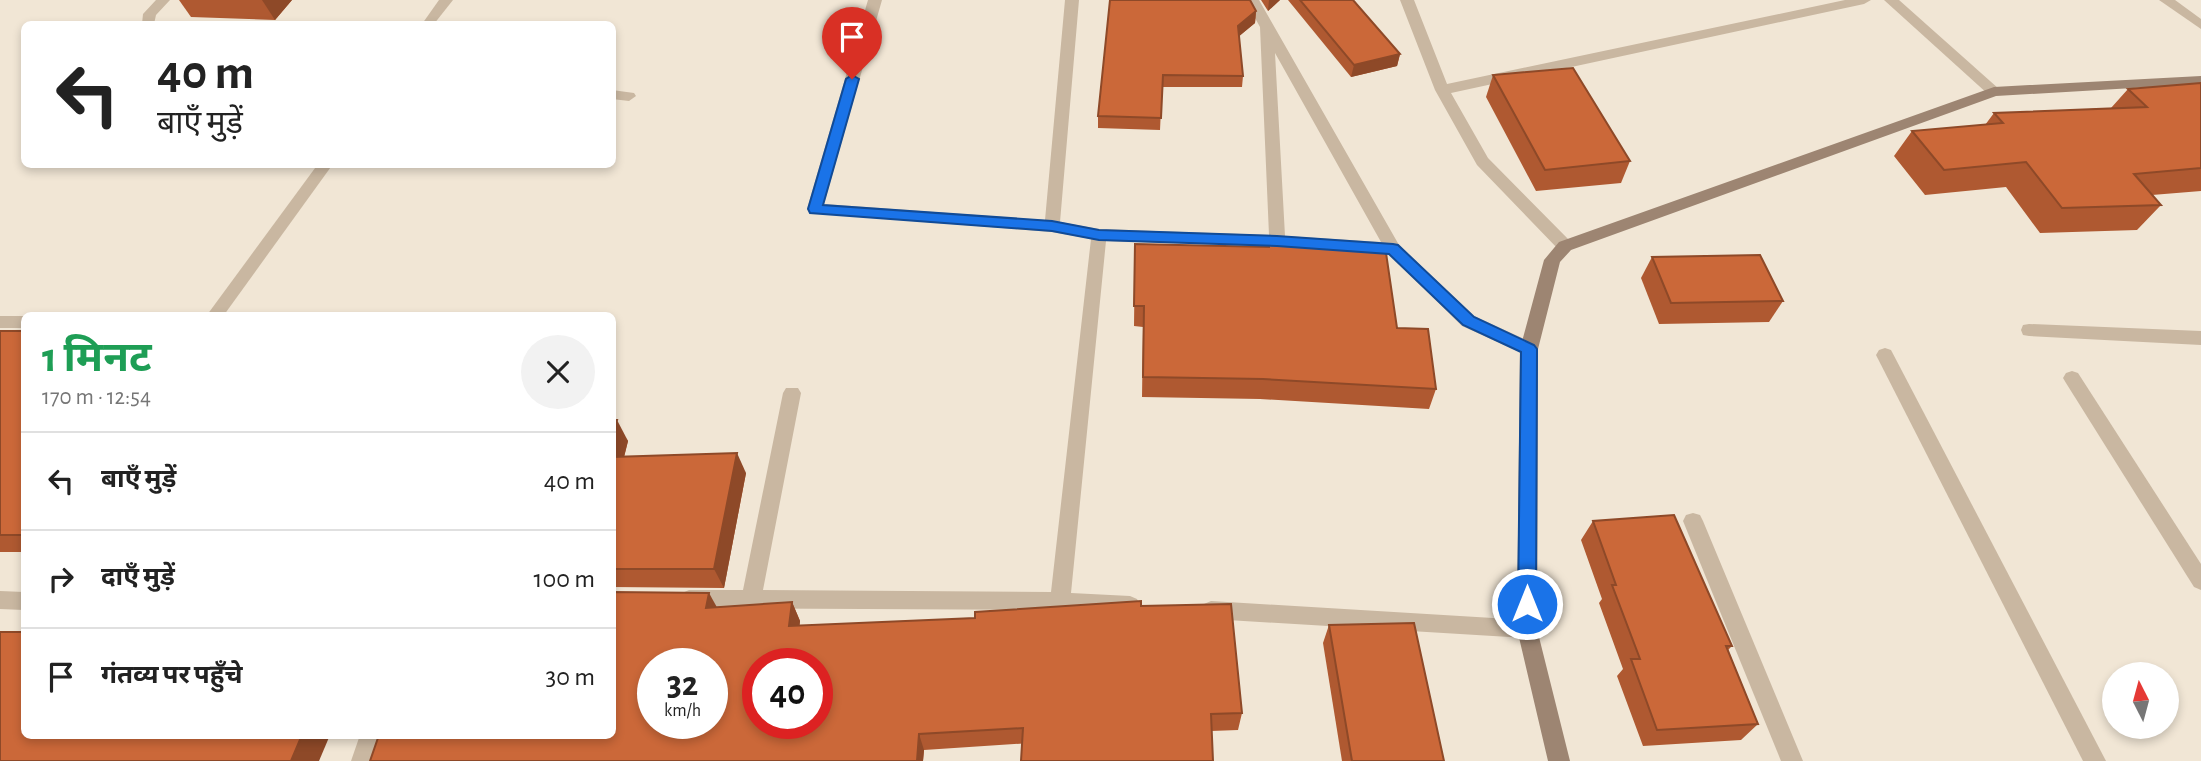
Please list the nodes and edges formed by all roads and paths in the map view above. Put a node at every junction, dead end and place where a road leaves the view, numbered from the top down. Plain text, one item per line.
1 (163, 0) edge
2 (446, 0) edge
3 (875, 0) edge
4 (1072, 0) edge
5 (1252, 0) edge
6 (1407, 0) edge
7 (1864, 0) edge
8 (1891, 0) edge
9 (2189, 0) edge
10 (2167, 1) edge
11 (149, 21) edge
12 (430, 21) edge
13 (1267, 23) junction
14 (2201, 25) edge
15 (2201, 80) edge
16 (1442, 90) junction
17 (1994, 92) junction
18 (616, 94) edge
19 (629, 96) dead end
20 (323, 168) edge
21 (1052, 226) junction
22 (1099, 235) junction
23 (1277, 241) junction
24 (1565, 246) junction
25 (1393, 249) junction
26 (217, 312) edge
27 (0, 322) edge
28 (21, 322) edge
29 (2029, 330) dead end
30 (2201, 338) edge
31 (1529, 349) junction
32 (1885, 355) dead end
33 (2072, 378) dead end
34 (792, 393) dead end
35 (1693, 521) dead end
36 (2201, 581) edge
37 (668, 599) edge
38 (751, 599) junction
39 (0, 600) edge
40 (21, 600) edge
41 (1059, 601) junction
42 (1156, 607) edge
43 (1197, 609) edge
44 (1527, 629) junction
45 (370, 739) edge
46 (362, 761) edge
47 (1559, 761) edge
48 (1792, 761) edge
49 (2095, 761) edge

1 - 11 street
2 - 12 street
3 - 21 street
4 - 21 street
5 - 13 street
6 - 16 street
7 - 16 street
8 - 17 street
9 - 10 street
10 - 14 street
13 - 23 street
13 - 25 street
15 - 17 street
16 - 24 street
17 - 24 street
18 - 19 street
20 - 26 street
21 - 22 street
22 - 23 street
22 - 41 street
23 - 25 street
24 - 31 street
25 - 31 street
27 - 28 street
29 - 30 street
31 - 44 street
32 - 49 street
33 - 36 street
34 - 38 street
35 - 48 street
37 - 38 street
38 - 41 street
39 - 40 street
41 - 42 street
43 - 44 street
44 - 47 street
45 - 46 street

